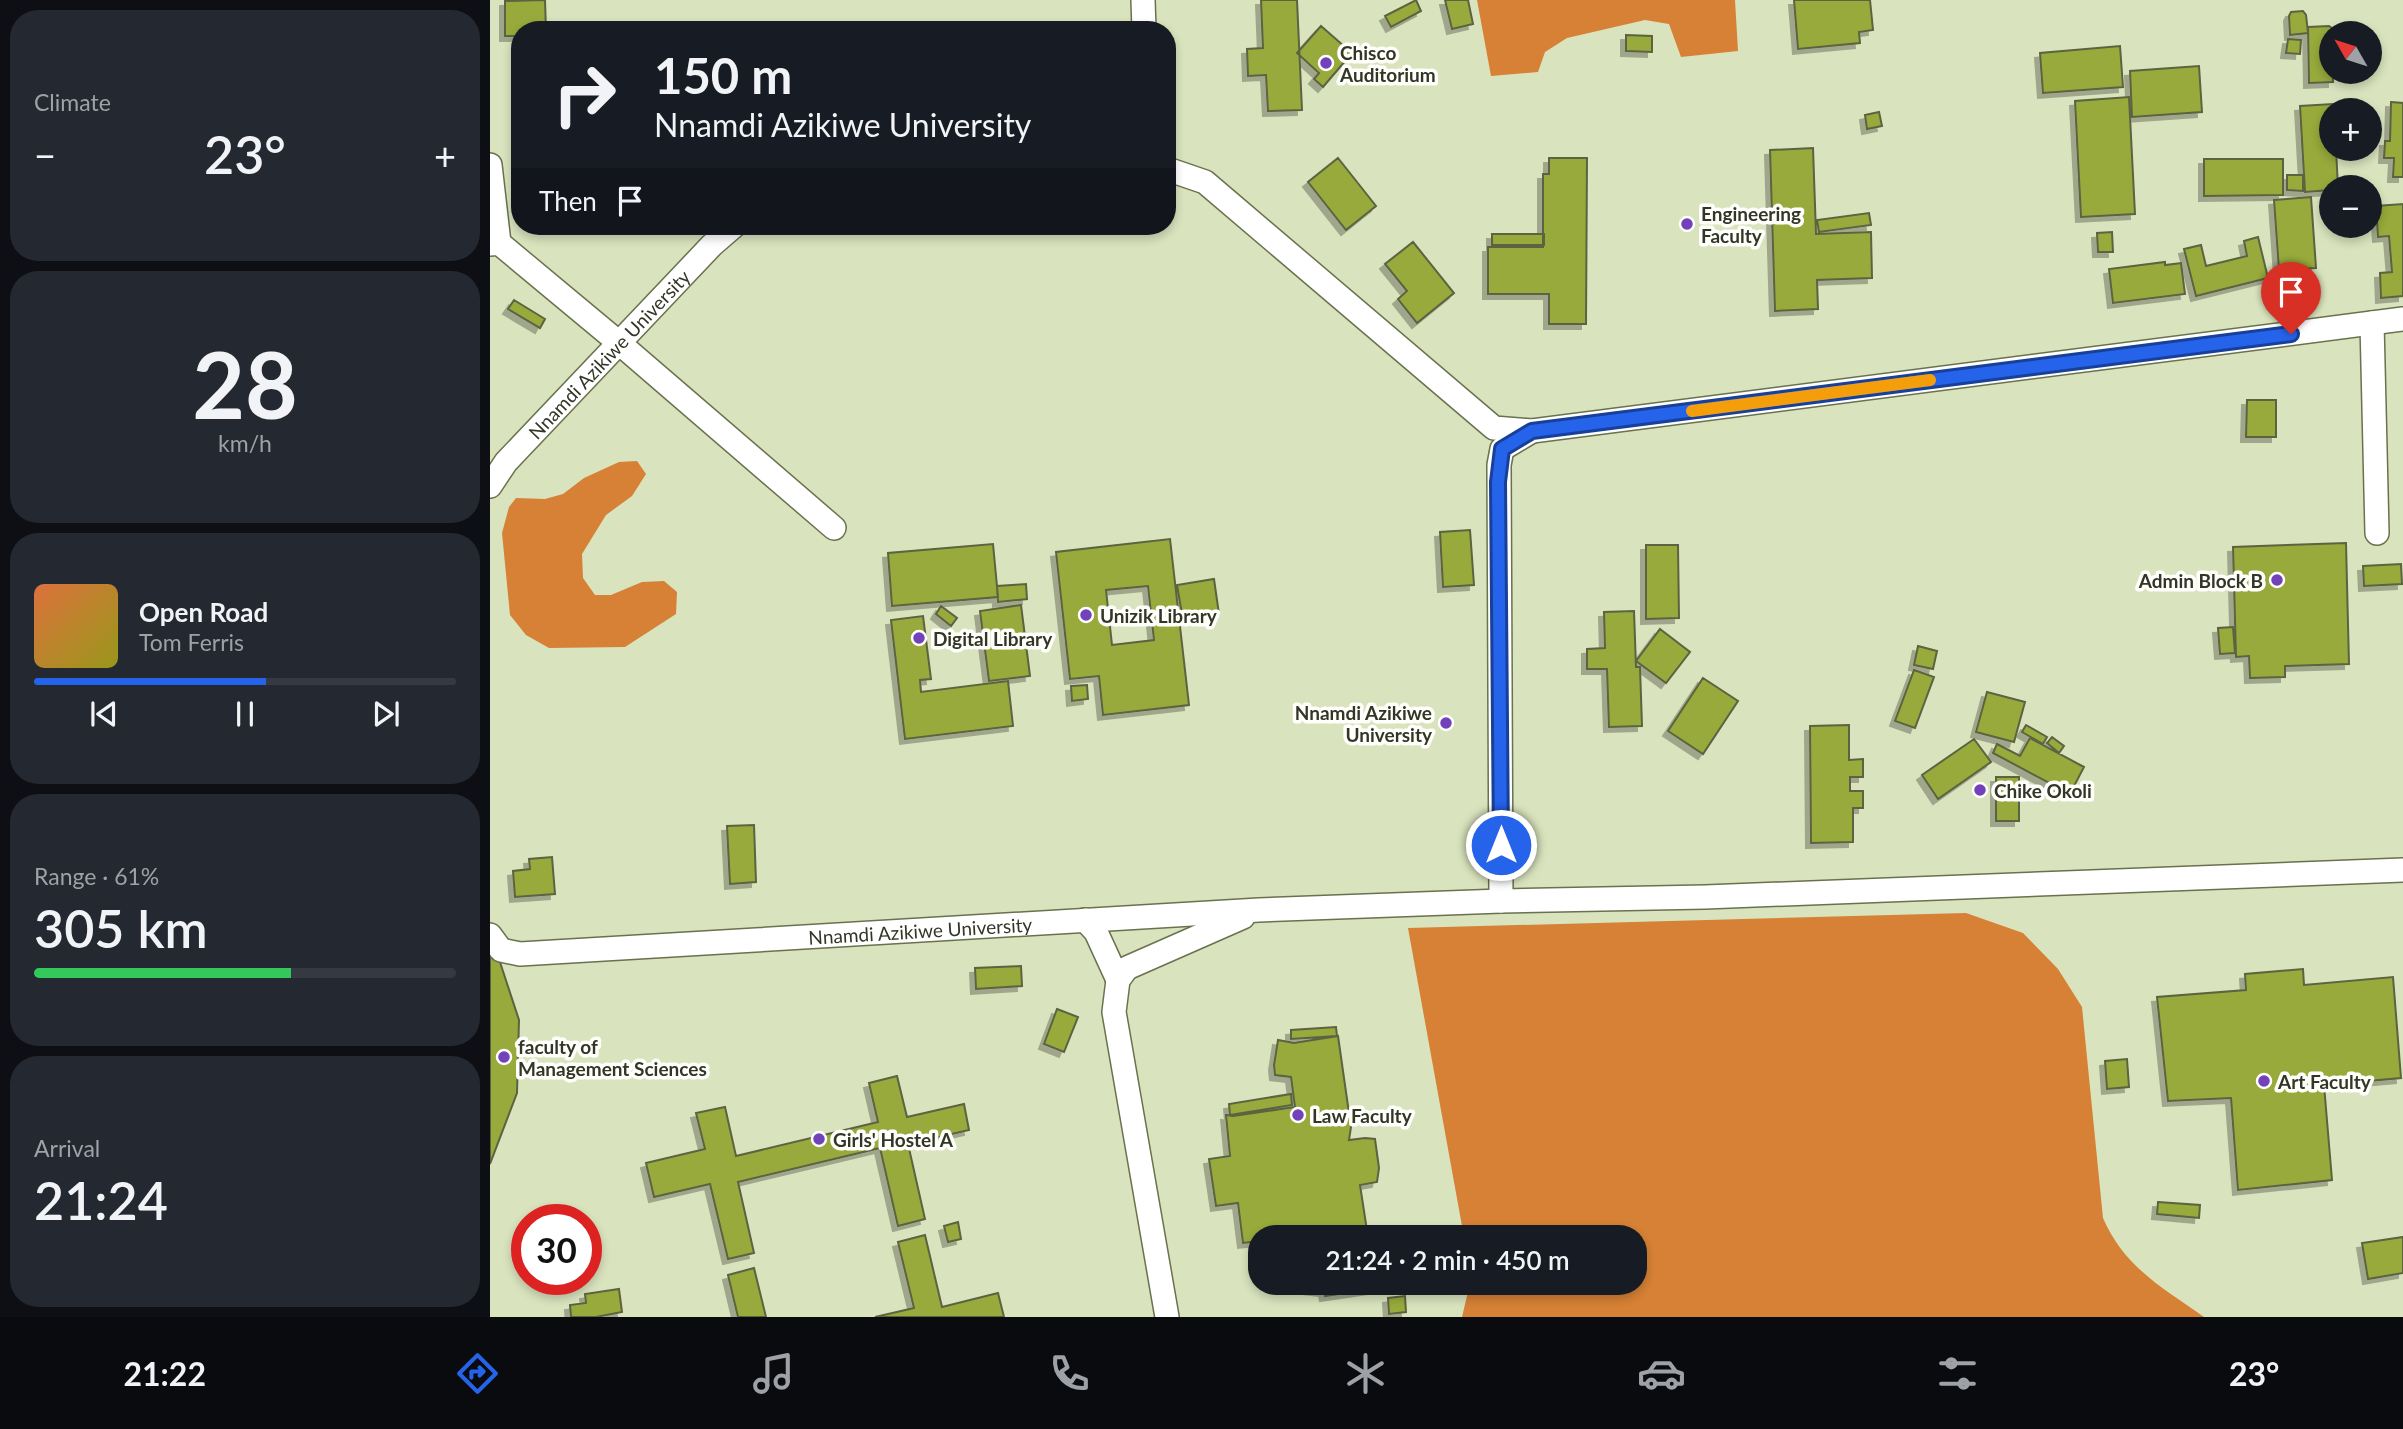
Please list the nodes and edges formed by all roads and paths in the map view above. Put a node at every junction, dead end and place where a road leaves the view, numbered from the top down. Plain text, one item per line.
1 (1143, 0) edge
2 (1144, 21) edge
3 (490, 165) edge
4 (1176, 172) edge
5 (724, 235) edge
6 (494, 244) edge
7 (2403, 319) edge
8 (2372, 323) junction
9 (618, 342) junction
10 (1497, 439) junction
11 (490, 486) edge
12 (834, 528) dead end
13 (2377, 533) dead end
14 (2403, 870) edge
15 (1501, 901) junction
16 (1259, 910) junction
17 (1085, 920) junction
18 (490, 934) edge
19 (1118, 980) junction
20 (1167, 1317) edge

1 - 2 street
3 - 6 street
4 - 10 street
5 - 9 street, Nnamdi Azikiwe University
6 - 9 street
7 - 8 street
8 - 10 street
8 - 13 street
9 - 11 street, Nnamdi Azikiwe University
9 - 12 street
10 - 15 street
14 - 15 street, Nnamdi Azikiwe University
15 - 16 street, Nnamdi Azikiwe University
16 - 17 street, Nnamdi Azikiwe University
16 - 19 street
17 - 18 street, Nnamdi Azikiwe University
17 - 19 street
19 - 20 street

